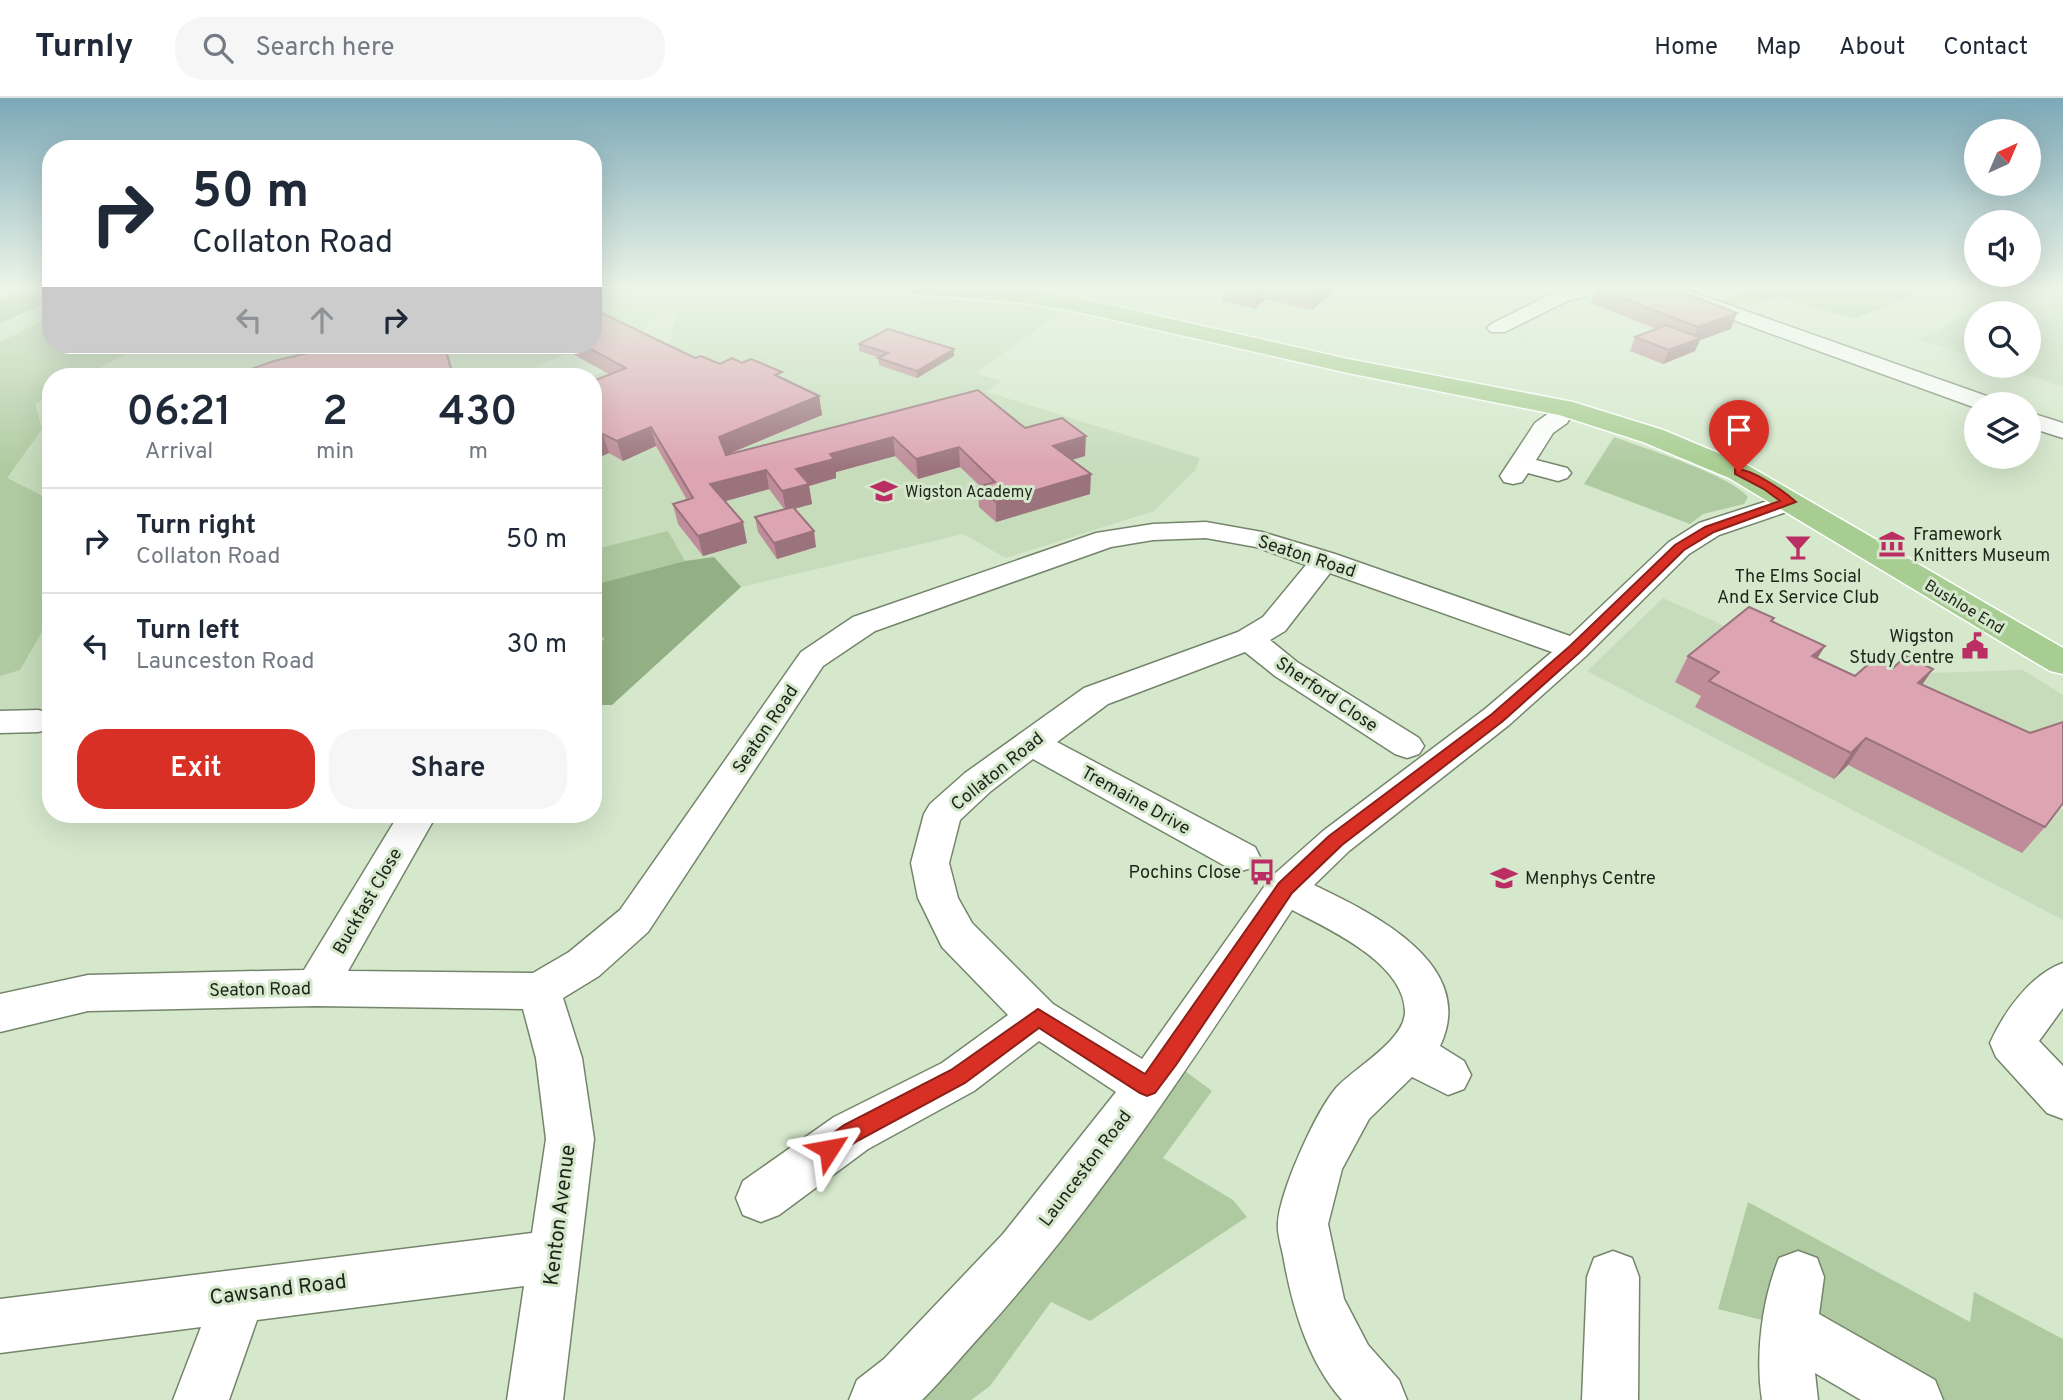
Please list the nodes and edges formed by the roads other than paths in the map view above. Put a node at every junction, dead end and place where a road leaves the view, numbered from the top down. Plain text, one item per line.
1 (1267, 348) edge
2 (1830, 348) edge
3 (1964, 396) edge
4 (1564, 408) junction
5 (2041, 423) edge
6 (2063, 431) edge
7 (1558, 473) dead end
8 (1790, 502) junction
9 (1325, 560) junction
10 (1249, 639) junction
11 (1575, 649) junction
12 (2063, 663) edge
13 (1031, 743) junction
14 (1407, 746) dead end
15 (413, 823) edge
16 (1241, 857) dead end
17 (1285, 888) junction
18 (2063, 982) edge
19 (316, 988) junction
20 (539, 991) junction
21 (0, 1013) edge
22 (1038, 1017) junction
23 (1147, 1087) junction
24 (2063, 1098) edge
25 (761, 1198) dead end
26 (555, 1256) junction
27 (1613, 1278) dead end
28 (240, 1294) junction
29 (0, 1326) edge
30 (201, 1400) edge
31 (535, 1400) edge
32 (877, 1400) edge
33 (1379, 1400) edge
34 (1610, 1400) edge
35 (1790, 1400) edge
36 (1915, 1400) edge

1 - 4 main road, Bushloe End
2 - 3 street
4 - 7 street
4 - 8 main road, Bushloe End
5 - 6 street
8 - 11 street, Launceston Road
8 - 12 main road, Bushloe End
9 - 10 street, Collaton Road
9 - 11 street, Seaton Road
9 - 20 street, Seaton Road
10 - 13 street, Collaton Road
10 - 14 street, Sherford Close
11 - 17 street, Launceston Road
13 - 16 street, Tremaine Drive
13 - 22 street, Collaton Road
15 - 19 street, Buckfast Close
17 - 23 street, Launceston Road
17 - 33 street
18 - 24 street
19 - 20 street, Seaton Road
19 - 21 street, Seaton Road
20 - 26 street, Kenton Avenue
22 - 23 street, Collaton Road
22 - 25 street
23 - 32 street, Launceston Road
26 - 28 street, Cawsand Road
26 - 31 street, Kenton Avenue
27 - 34 street
28 - 29 street, Cawsand Road
28 - 30 street
35 - 36 street

